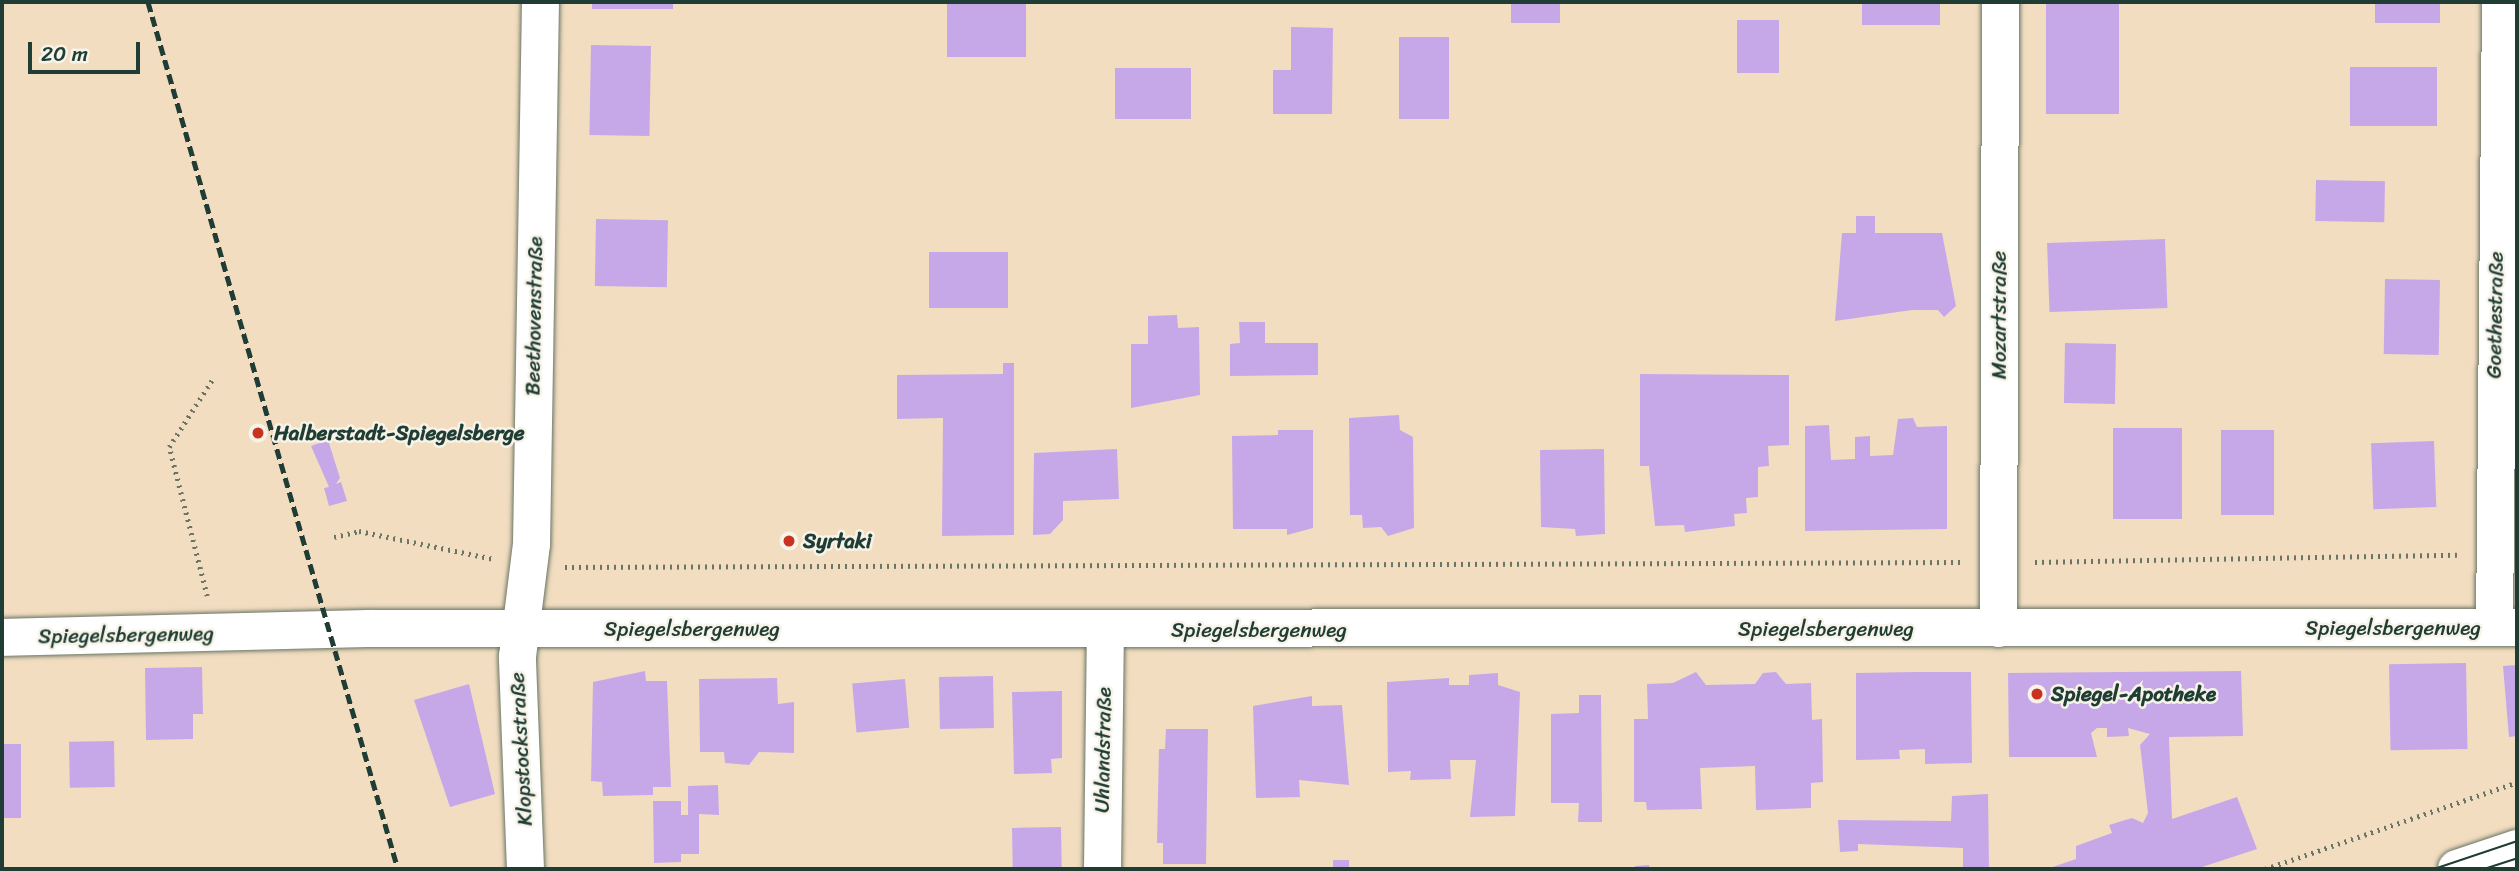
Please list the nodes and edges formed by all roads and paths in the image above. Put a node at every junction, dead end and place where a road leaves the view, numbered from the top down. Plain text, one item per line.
1 (540, 2) edge
2 (2000, 2) edge
3 (2500, 2) edge
4 (214, 377) dead end
5 (334, 537) dead end
6 (2494, 554) junction
7 (1998, 562) junction
8 (530, 567) junction
9 (2505, 627) edge
10 (1998, 628) junction
11 (522, 629) junction
12 (1105, 630) junction
13 (216, 634) junction
14 (2, 637) edge
15 (2517, 782) edge
16 (2517, 849) edge
17 (525, 869) edge
18 (1102, 869) edge
19 (2265, 869) edge
20 (2458, 869) edge

1 - 8 street, Beethovenstraße
2 - 7 street, Mozartstraße
3 - 6 street, Goethestraße
4 - 13 path
5 - 8 path
6 - 7 path
6 - 9 street, Goethestraße
7 - 8 path
7 - 10 street, Mozartstraße
8 - 11 street, Beethovenstraße
9 - 10 street, Spiegelsbergenweg
10 - 12 street, Spiegelsbergenweg
11 - 12 street, Spiegelsbergenweg
11 - 13 street, Spiegelsbergenweg
11 - 17 street, Klopstockstraße
12 - 18 street, Uhlandstraße
13 - 14 street, Spiegelsbergenweg
15 - 19 path
16 - 20 street

